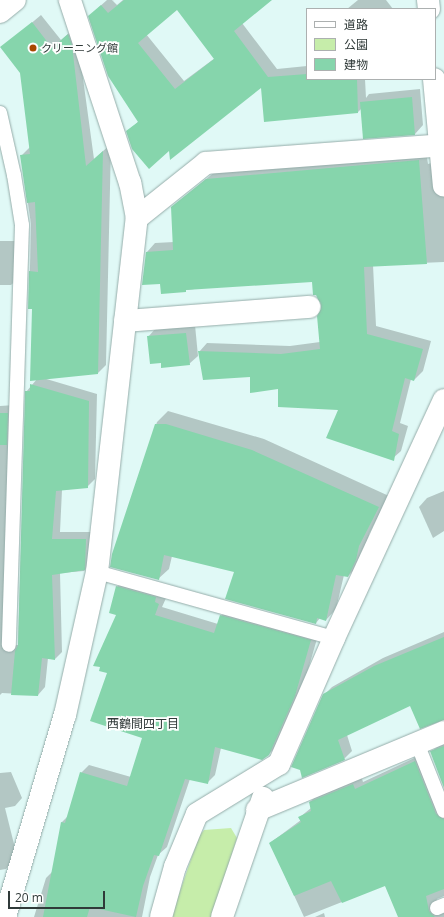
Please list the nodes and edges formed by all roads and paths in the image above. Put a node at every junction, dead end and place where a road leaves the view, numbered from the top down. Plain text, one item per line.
1 (15, 0) edge
2 (70, 0) edge
3 (0, 12) edge
4 (434, 80) edge
5 (0, 113) edge
6 (442, 145) edge
7 (444, 186) edge
8 (137, 218) junction
9 (309, 307) dead end
10 (125, 321) junction
11 (444, 400) edge
12 (97, 572) junction
13 (334, 638) junction
14 (9, 645) dead end
15 (444, 732) edge
16 (417, 743) junction
17 (279, 764) junction
18 (257, 810) junction
19 (444, 811) edge
20 (0, 913) edge
21 (5, 917) edge
22 (161, 917) edge
23 (222, 917) edge

1 - 3 street
2 - 8 street
4 - 6 street
5 - 14 lane
6 - 7 street
6 - 8 street
8 - 10 street
9 - 10 street
10 - 12 street
11 - 13 street
12 - 13 lane
12 - 21 street
13 - 17 street
15 - 16 street
16 - 18 street
16 - 19 lane
17 - 18 street
17 - 22 street
18 - 23 street
20 - 21 street

